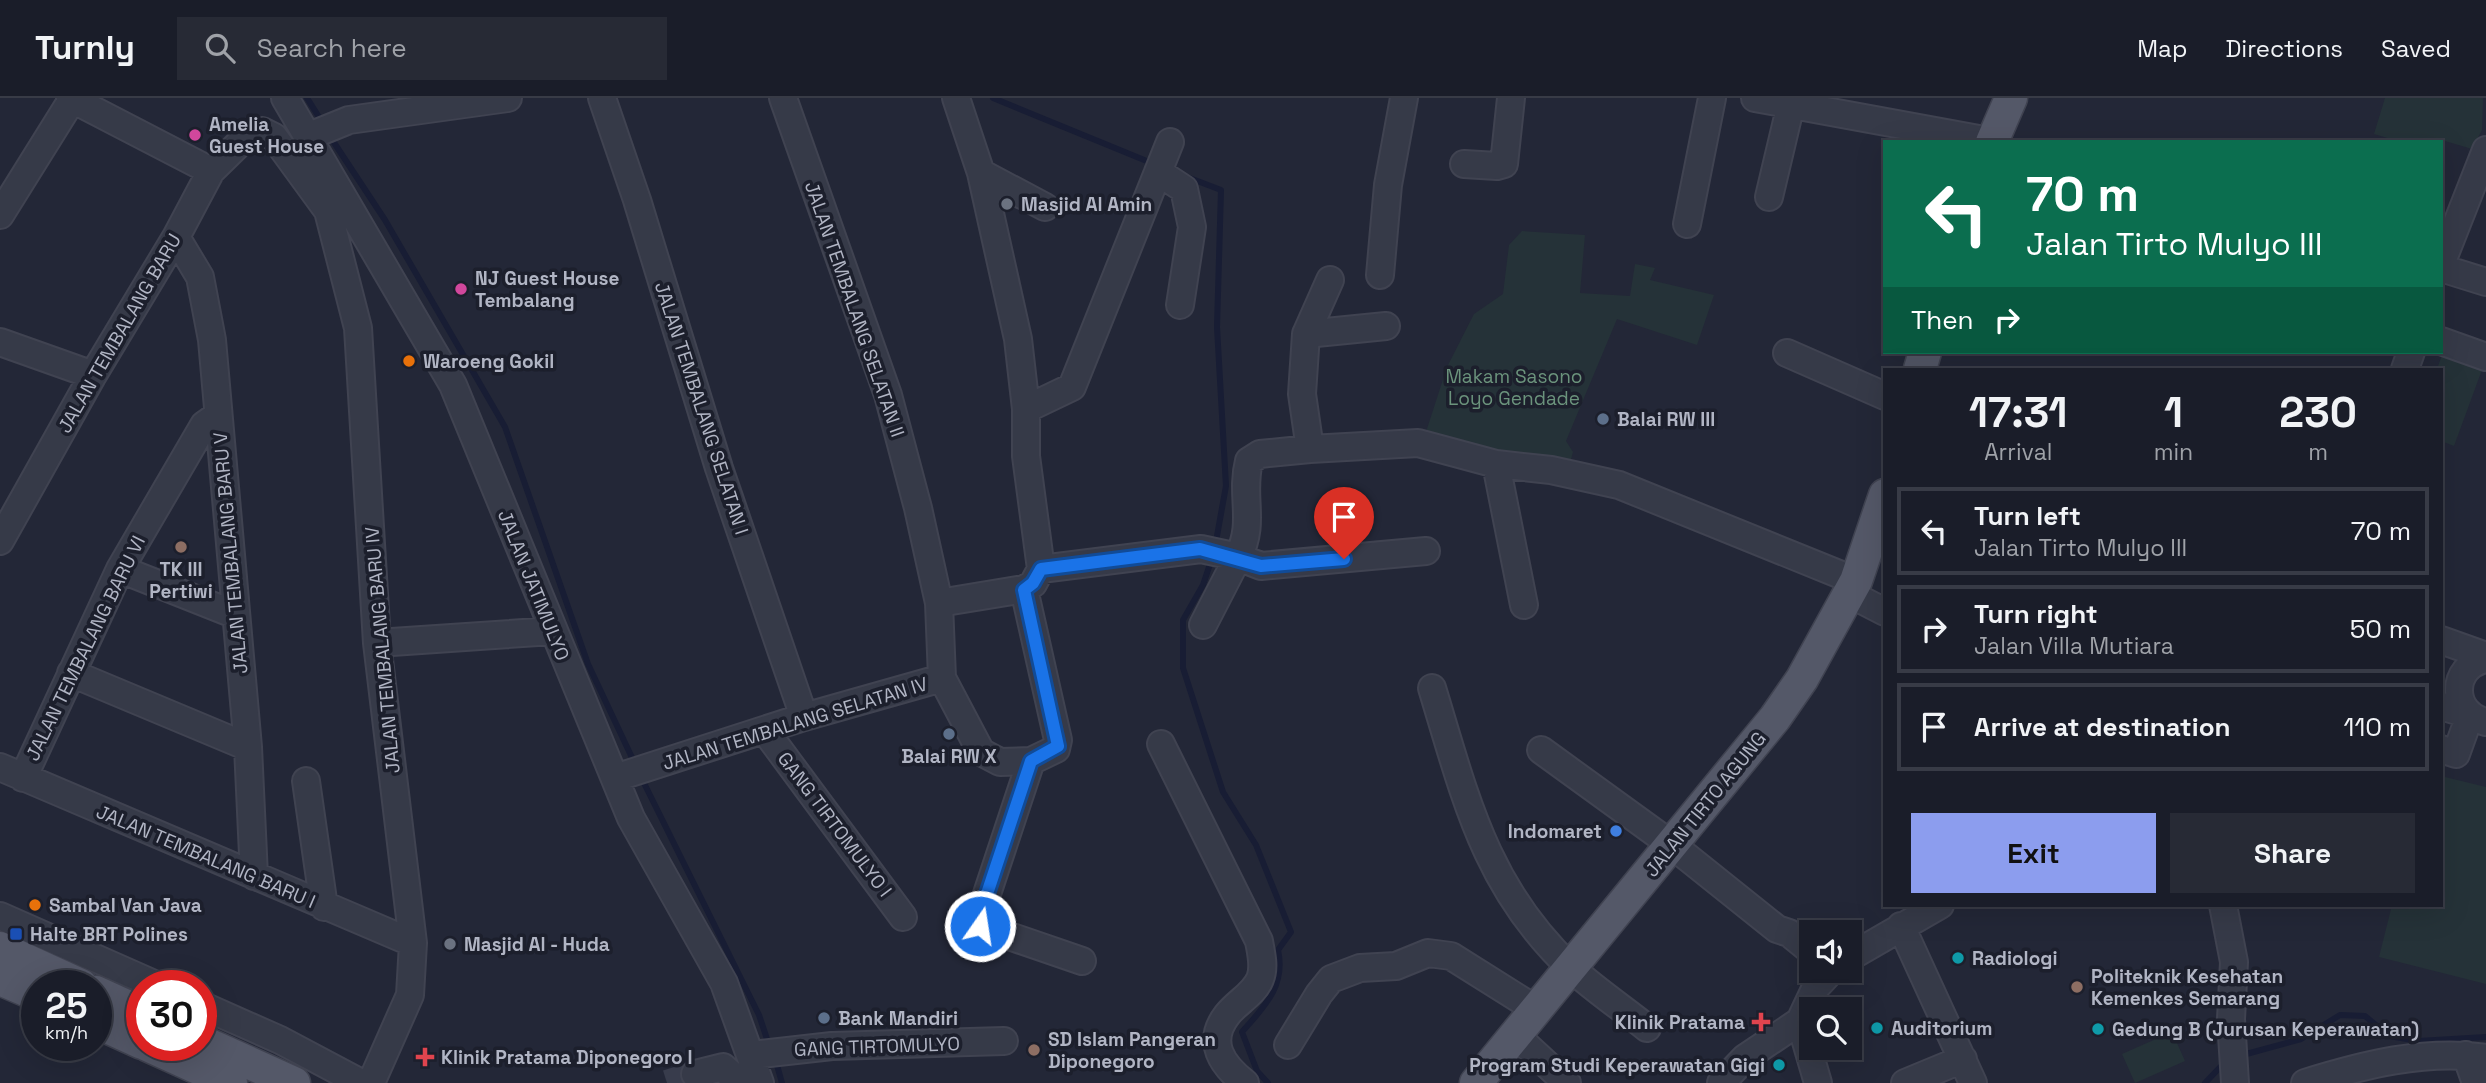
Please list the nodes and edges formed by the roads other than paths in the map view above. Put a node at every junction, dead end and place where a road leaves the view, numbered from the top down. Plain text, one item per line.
1 (72, 98) edge
2 (285, 98) edge
3 (508, 98) edge
4 (602, 98) edge
5 (783, 98) edge
6 (956, 98) edge
7 (1404, 98) edge
8 (1511, 98) edge
9 (1712, 98) edge
10 (1755, 98) edge
11 (2011, 98) edge
12 (1791, 104) junction
13 (1836, 105) edge
14 (384, 106) edge
15 (333, 124) edge
16 (1985, 140) edge
17 (1994, 140) edge
18 (1170, 142) dead end
19 (2486, 150) edge
20 (1464, 164) dead end
21 (211, 171) junction
22 (1158, 172) junction
23 (981, 173) junction
24 (1769, 197) dead end
25 (2477, 199) edge
26 (1045, 208) dead end
27 (328, 211) joint
28 (0, 215) edge
29 (1687, 225) dead end
30 (176, 237) junction
31 (2443, 262) edge
32 (2443, 267) edge
33 (1380, 275) dead end
34 (1330, 280) dead end
35 (2486, 282) edge
36 (1180, 305) dead end
37 (1386, 327) dead end
38 (1306, 334) junction
39 (0, 342) edge
40 (2443, 342) edge
41 (1787, 353) dead end
42 (2486, 357) edge
43 (93, 374) junction
44 (1883, 395) edge
45 (1027, 409) junction
46 (218, 415) junction
47 (1310, 449) junction
48 (1496, 464) junction
49 (1883, 501) edge
50 (0, 541) edge
51 (1426, 551) dead end
52 (1220, 553) junction
53 (120, 569) junction
54 (1041, 569) junction
55 (1853, 588) junction
56 (1024, 590) junction
57 (939, 603) junction
58 (1524, 605) dead end
59 (1883, 610) edge
60 (236, 615) junction
61 (1203, 625) dead end
62 (552, 631) junction
63 (377, 643) junction
64 (2443, 644) edge
65 (71, 673) junction
66 (2460, 674) edge
67 (942, 678) junction
68 (1432, 688) dead end
69 (804, 717) junction
70 (2478, 718) edge
71 (766, 732) junction
72 (1161, 744) dead end
73 (248, 747) junction
74 (1541, 750) dead end
75 (2443, 750) edge
76 (1031, 761) junction
77 (11, 772) edge
78 (619, 777) junction
79 (306, 781) dead end
80 (1672, 845) junction
81 (254, 876) junction
82 (324, 907) junction
83 (1936, 907) edge
84 (2223, 907) edge
85 (0, 916) edge
86 (903, 917) dead end
87 (1901, 926) junction
88 (1777, 929) junction
89 (1799, 941) edge
90 (412, 943) junction
91 (0, 948) edge
92 (1862, 950) edge
93 (1799, 954) edge
94 (1083, 961) dead end
95 (1571, 968) junction
96 (48, 970) edge
97 (126, 972) edge
98 (0, 979) edge
99 (21, 988) edge
100 (1537, 1010) junction
101 (217, 1012) edge
102 (1799, 1022) edge
103 (1647, 1028) dead end
104 (1515, 1035) junction
105 (1004, 1041) dead end
106 (1289, 1045) dead end
107 (762, 1053) junction
108 (2476, 1056) edge
109 (1811, 1060) edge
110 (188, 1061) edge
111 (209, 1069) edge
112 (2234, 1069) edge
113 (1968, 1071) edge
114 (695, 1074) tunnel mouth
115 (293, 1083) edge
116 (361, 1083) edge
117 (371, 1083) edge
118 (733, 1083) edge
119 (760, 1083) edge
120 (1245, 1083) edge
121 (1476, 1083) edge
122 (1567, 1083) edge
123 (1721, 1083) edge
124 (1818, 1083) edge
125 (1905, 1083) edge
126 (2305, 1083) edge
127 (2476, 1083) edge

1 - 21 street
1 - 28 street
2 - 15 street, JALAN JATIMULYO
3 - 14 street
4 - 69 street, JALAN TEMBALANG SELATAN I
5 - 57 street, JALAN TEMBALANG SELATAN II
6 - 23 street
7 - 33 street
8 - 20 street
9 - 29 street
10 - 12 street
11 - 17 main road
12 - 13 street
12 - 24 street
13 - 16 street
14 - 15 street
15 - 62 street, JALAN JATIMULYO
18 - 22 street
19 - 25 street
21 - 27 street, JALAN TEMBALANG BARU
21 - 30 street, JALAN TEMBALANG BARU
22 - 36 street
22 - 45 street
23 - 26 street
23 - 45 street
25 - 31 street
27 - 63 street, JALAN TEMBALANG BARU IV
30 - 43 street, JALAN TEMBALANG BARU
30 - 46 street, JALAN TEMBALANG BARU V
32 - 35 street
34 - 38 street
37 - 38 street
38 - 47 street
39 - 43 street
40 - 42 street
41 - 44 street
43 - 50 street, JALAN TEMBALANG BARU
45 - 54 street
46 - 53 street, JALAN TEMBALANG BARU VI
46 - 60 street, JALAN TEMBALANG BARU V
47 - 48 street
47 - 52 street
48 - 55 street
48 - 58 street
49 - 55 main road, JALAN TIRTO AGUNG
51 - 52 street
52 - 54 street
52 - 61 street
53 - 60 street
53 - 65 street, JALAN TEMBALANG BARU VI
54 - 56 street
55 - 59 street
55 - 80 main road, JALAN TIRTO AGUNG
56 - 57 street
56 - 76 street
57 - 67 street, JALAN TEMBALANG SELATAN IV
60 - 73 street, JALAN TEMBALANG BARU V
62 - 63 street
62 - 78 street, JALAN JATIMULYO
63 - 90 street, JALAN TEMBALANG BARU IV
64 - 66 street
65 - 73 street
65 - 77 street, JALAN TEMBALANG BARU VI
66 - 70 street
67 - 69 street, JALAN TEMBALANG SELATAN IV
67 - 76 street
68 - 95 street
69 - 71 street, JALAN TEMBALANG SELATAN IV
70 - 75 street
71 - 78 street, JALAN TEMBALANG SELATAN IV
71 - 86 street, GANG TIRTOMULYO I
72 - 120 street
73 - 81 street, JALAN TEMBALANG BARU V
74 - 80 street
76 - 94 street
77 - 81 street, JALAN TEMBALANG BARU I
78 - 107 street, JALAN JATIMULYO
79 - 82 street
80 - 88 street
80 - 95 main road, JALAN TIRTO AGUNG
81 - 82 street, JALAN TEMBALANG BARU I
82 - 90 street, JALAN TEMBALANG BARU I
83 - 87 street
84 - 112 street
85 - 97 street
87 - 92 street
87 - 113 street
88 - 89 street
88 - 93 street
90 - 117 street, JALAN TEMBALANG BARU IV
91 - 96 main road
95 - 100 main road, JALAN TIRTO AGUNG
95 - 103 street
98 - 99 main road
100 - 104 main road, JALAN TIRTO AGUNG
100 - 106 street
101 - 116 street
102 - 123 street
104 - 121 main road, JALAN TIRTO AGUNG
104 - 122 street
105 - 107 street, GANG TIRTOMULYO
107 - 119 street, JALAN JATIMULYO
108 - 126 street
108 - 127 street
109 - 124 street
110 - 111 main road
111 - 115 main road
113 - 125 street
114 - 118 street

